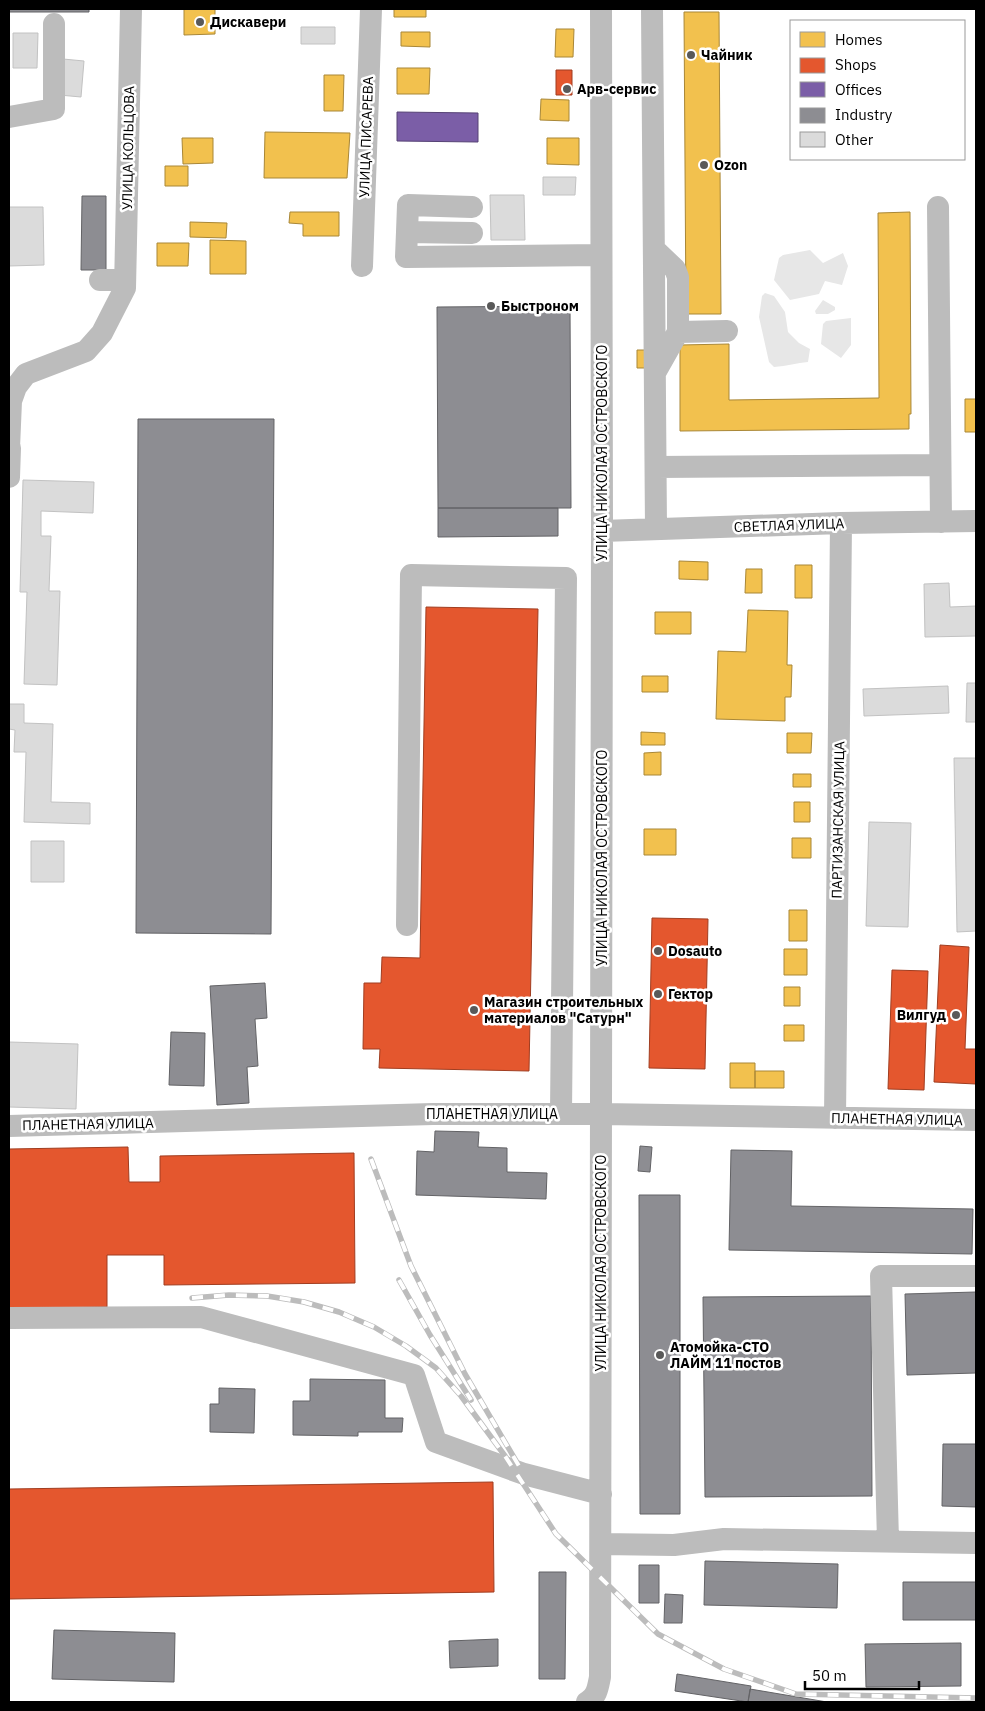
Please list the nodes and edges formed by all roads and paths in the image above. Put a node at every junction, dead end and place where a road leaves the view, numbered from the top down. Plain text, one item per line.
1 (131, 9) edge
2 (371, 9) edge
3 (601, 9) edge
4 (652, 9) edge
5 (54, 24) dead end
6 (9, 117) edge
7 (472, 207) dead end
8 (938, 207) dead end
9 (407, 232) junction
10 (472, 233) dead end
11 (654, 249) junction
12 (601, 255) junction
13 (362, 266) dead end
14 (100, 280) dead end
15 (125, 284) junction
16 (727, 331) dead end
17 (678, 332) junction
18 (655, 372) junction
19 (9, 448) edge
20 (940, 465) junction
21 (656, 467) junction
22 (9, 477) edge
23 (976, 521) edge
24 (941, 522) junction
25 (841, 523) junction
26 (656, 529) junction
27 (602, 531) junction
28 (407, 925) dead end
29 (562, 1114) junction
30 (602, 1114) junction
31 (835, 1118) junction
32 (976, 1120) edge
33 (9, 1126) edge
34 (976, 1276) edge
35 (9, 1318) edge
36 (601, 1494) junction
37 (888, 1541) junction
38 (976, 1543) edge
39 (601, 1544) junction
40 (592, 1702) edge

1 - 15 street, УЛИЦА КОЛЬЦОВА
2 - 13 street, УЛИЦА ПИСАРЕВА
3 - 12 street, УЛИЦА НИКОЛАЯ ОСТРОВСКОГО
4 - 11 street
5 - 6 street
7 - 9 street
8 - 20 street
9 - 10 street
9 - 12 street
11 - 17 street
11 - 18 street
12 - 27 street, УЛИЦА НИКОЛАЯ ОСТРОВСКОГО
14 - 15 street
15 - 19 street
16 - 17 street
17 - 18 street
18 - 21 street
19 - 22 street
20 - 21 street
20 - 24 street
21 - 26 street
23 - 24 street, СВЕТЛАЯ УЛИЦА
24 - 25 street, СВЕТЛАЯ УЛИЦА
25 - 26 street, СВЕТЛАЯ УЛИЦА
25 - 31 street, ПАРТИЗАНСКАЯ УЛИЦА
26 - 27 street, СВЕТЛАЯ УЛИЦА
27 - 30 street, УЛИЦА НИКОЛАЯ ОСТРОВСКОГО
28 - 29 street
29 - 30 street, ПЛАНЕТНАЯ УЛИЦА
29 - 33 street, ПЛАНЕТНАЯ УЛИЦА
30 - 31 street, ПЛАНЕТНАЯ УЛИЦА
30 - 36 street, УЛИЦА НИКОЛАЯ ОСТРОВСКОГО
31 - 32 street, ПЛАНЕТНАЯ УЛИЦА
34 - 37 street
35 - 36 street
36 - 39 street, УЛИЦА НИКОЛАЯ ОСТРОВСКОГО
37 - 38 street
37 - 39 street
39 - 40 street, УЛИЦА НИКОЛАЯ ОСТРОВСКОГО

